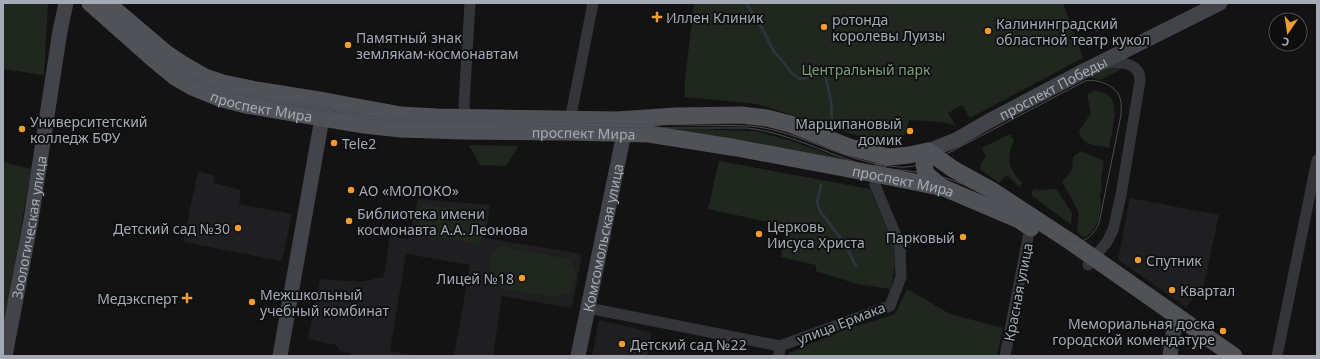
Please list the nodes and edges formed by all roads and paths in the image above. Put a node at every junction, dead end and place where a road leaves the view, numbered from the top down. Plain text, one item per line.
1 (66, 3) edge
2 (90, 3) edge
3 (106, 3) edge
4 (470, 3) edge
5 (593, 3) edge
6 (1220, 3) edge
7 (1099, 64) junction
8 (324, 109) junction
9 (465, 118) junction
10 (570, 120) junction
11 (624, 126) junction
12 (928, 152) junction
13 (889, 157) junction
14 (1317, 160) edge
15 (875, 174) junction
16 (944, 188) junction
17 (1030, 227) junction
18 (1091, 261) junction
19 (588, 308) junction
20 (1176, 321) junction
21 (780, 351) edge
22 (5, 356) edge
23 (280, 356) edge
24 (578, 356) edge
25 (1005, 356) edge
26 (1170, 356) edge
27 (1216, 356) edge
28 (1234, 356) edge
29 (1277, 356) edge

1 - 22 main road, Зоологическая улица
2 - 8 main road, проспект Мира
3 - 8 main road, проспект Мира
4 - 9 street
5 - 10 street
6 - 7 main road, проспект Победы
7 - 12 main road, проспект Победы
7 - 18 street
8 - 9 main road, проспект Мира
8 - 11 main road, проспект Мира
8 - 23 main road
9 - 10 main road, проспект Мира
10 - 11 main road, проспект Мира
11 - 13 main road, проспект Мира
11 - 15 main road, проспект Мира
11 - 19 main road, Комсомольская улица
12 - 13 main road, проспект Мира
12 - 16 main road
12 - 18 main road, проспект Мира
13 - 15 street
14 - 29 street
15 - 16 main road, проспект Мира
15 - 21 street, улица Ермака
16 - 17 main road, проспект Мира
17 - 18 main road, проспект Мира
17 - 25 street, Красная улица
18 - 20 main road, проспект Мира
19 - 21 street, улица Ермака
19 - 24 main road, Комсомольская улица
20 - 26 main road
20 - 27 main road, проспект Мира
20 - 28 main road, проспект Мира

